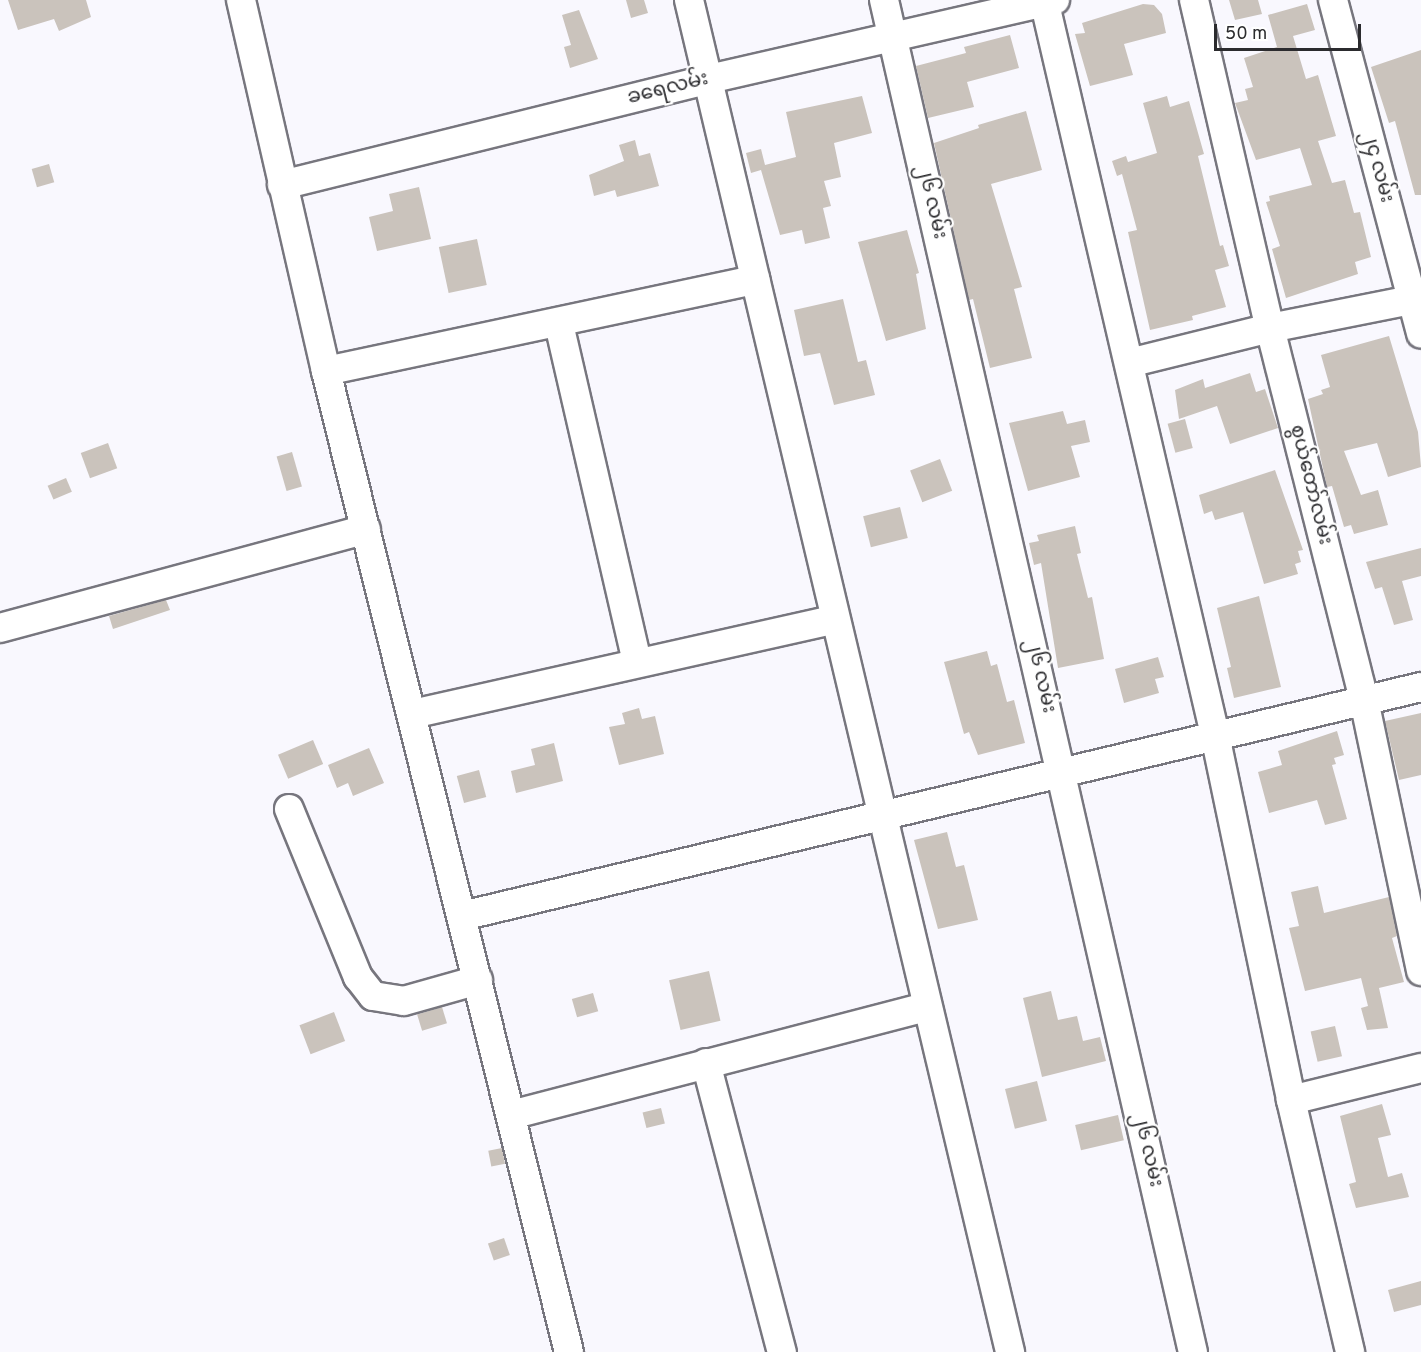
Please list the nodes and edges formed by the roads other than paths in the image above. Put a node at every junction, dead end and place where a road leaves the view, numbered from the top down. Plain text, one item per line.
1 (241, 0) edge
2 (689, 0) edge
3 (884, 0) edge
4 (1194, 0) edge
5 (1333, 0) edge
6 (1048, 1) edge
7 (893, 38) junction
8 (709, 79) junction
9 (282, 185) junction
10 (755, 280) junction
11 (1417, 299) edge
12 (559, 324) junction
13 (1270, 328) junction
14 (1421, 334) edge
15 (1129, 363) junction
16 (326, 370) junction
17 (366, 529) junction
18 (834, 620) junction
19 (0, 628) edge
20 (637, 662) junction
21 (1421, 687) edge
22 (1364, 700) junction
23 (412, 714) junction
24 (1215, 735) junction
25 (1062, 771) junction
26 (289, 809) dead end
27 (884, 817) junction
28 (462, 916) junction
29 (1421, 971) edge
30 (478, 980) junction
31 (925, 1007) junction
32 (706, 1063) junction
33 (1421, 1068) edge
34 (1291, 1100) junction
35 (511, 1115) junction
36 (569, 1352) edge
37 (782, 1352) edge
38 (1010, 1352) edge
39 (1193, 1352) edge
40 (1350, 1352) edge

1 - 9 street
2 - 8 street
3 - 7 street, ၂၆ လမ်း
4 - 13 street, စွယ်တော်လမ်း
5 - 11 street, ၂၄ လမ်း
6 - 7 street, ခရေလမ်း
6 - 15 street
7 - 8 street, ခရေလမ်း
7 - 25 street, ၂၆ လမ်း
8 - 9 street, ခရေလမ်း
8 - 10 street
9 - 16 street
10 - 12 street
10 - 18 street
11 - 13 street
11 - 14 street, ၂၄ လမ်း
12 - 16 street
12 - 20 street
13 - 15 street
13 - 22 street, စွယ်တော်လမ်း
15 - 24 street
16 - 17 street
17 - 19 street
17 - 23 street
18 - 20 street
18 - 27 street
20 - 23 street
21 - 22 street
22 - 24 street
22 - 29 street, စွယ်တော်လမ်း
23 - 28 street
24 - 25 street
24 - 34 street
25 - 27 street
25 - 39 street, ၂၆ လမ်း
26 - 30 street
27 - 28 street
27 - 31 street
28 - 30 street
30 - 35 street
31 - 32 street
31 - 38 street
32 - 35 street
32 - 37 street
33 - 34 street
34 - 40 street
35 - 36 street

